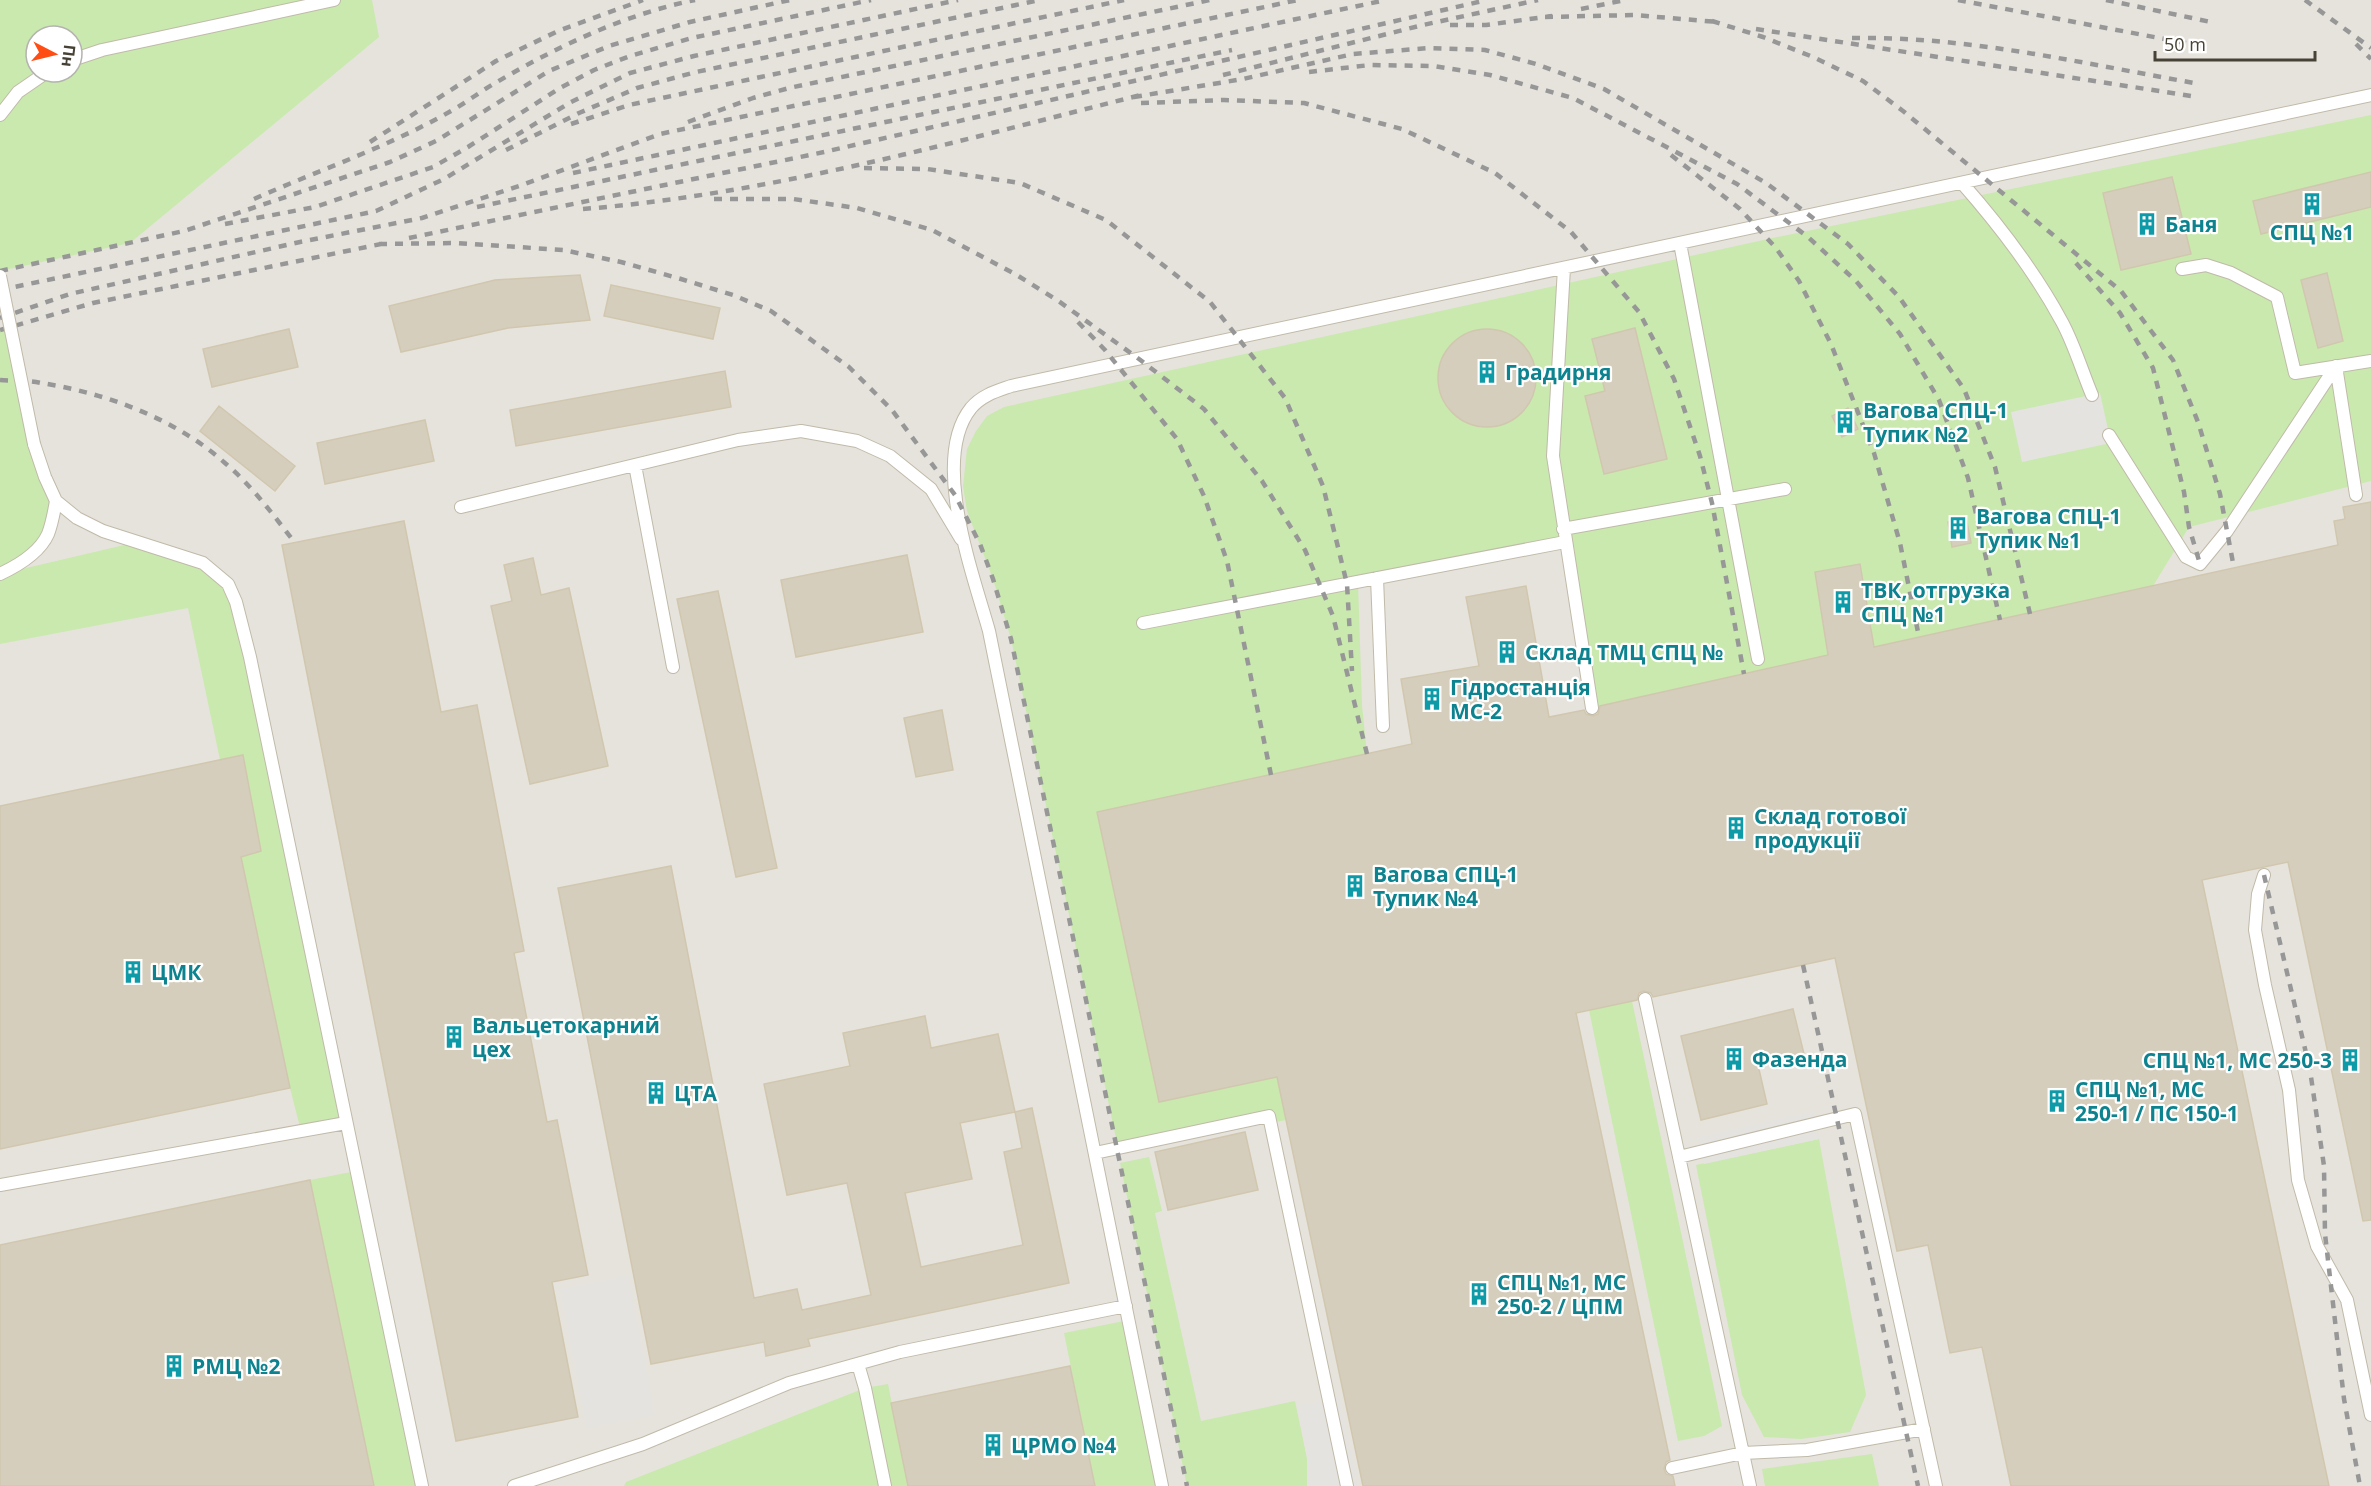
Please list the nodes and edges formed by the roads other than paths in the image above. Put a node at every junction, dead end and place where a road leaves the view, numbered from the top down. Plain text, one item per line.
1 (334, 0) edge
2 (84, 56) edge
3 (30, 84) edge
4 (2371, 95) edge
5 (2353, 99) junction
6 (2371, 105) edge
7 (0, 115) edge
8 (1962, 183) junction
9 (1680, 243) junction
10 (1564, 268) junction
11 (2182, 269) dead end
12 (0, 276) edge
13 (2371, 361) edge
14 (2336, 366) junction
15 (2092, 394) dead end
16 (2109, 435) dead end
17 (635, 465) junction
18 (1785, 489) dead end
19 (2356, 495) dead end
20 (1728, 499) junction
21 (56, 501) junction
22 (461, 507) dead end
23 (1564, 535) junction
24 (966, 548) junction
25 (0, 574) edge
26 (1377, 578) junction
27 (1143, 623) dead end
28 (1758, 659) dead end
29 (673, 668) dead end
30 (1592, 708) dead end
31 (1383, 726) dead end
32 (2264, 876) dead end
33 (1645, 999) dead end
34 (346, 1123) junction
35 (1095, 1154) junction
36 (1679, 1156) junction
37 (0, 1185) edge
38 (1126, 1306) junction
39 (858, 1364) junction
40 (2371, 1415) edge
41 (1924, 1429) junction
42 (1743, 1454) junction
43 (1672, 1468) dead end
44 (422, 1486) edge
45 (514, 1486) edge
46 (885, 1486) edge
47 (1162, 1486) edge
48 (1347, 1486) edge
49 (1750, 1486) edge
50 (1936, 1486) edge

1 - 2 lane
3 - 7 lane
4 - 5 lane
5 - 6 lane
5 - 8 lane
8 - 9 lane
8 - 15 lane
9 - 10 lane
9 - 20 lane
10 - 23 lane
10 - 24 lane
11 - 14 lane
12 - 21 lane, bridge
13 - 14 lane
14 - 16 lane
14 - 19 lane
17 - 22 lane
17 - 24 lane
17 - 29 lane
18 - 20 lane
20 - 23 lane
20 - 28 lane
21 - 25 lane
21 - 34 lane
23 - 26 lane
23 - 30 lane
24 - 35 lane
26 - 27 lane
26 - 31 lane
32 - 40 lane
33 - 36 lane
34 - 37 lane
34 - 44 lane
35 - 38 lane
35 - 48 lane
36 - 41 lane
36 - 42 lane
38 - 39 lane
38 - 47 lane
39 - 45 lane
39 - 46 lane
41 - 42 lane
41 - 50 lane
42 - 43 lane
42 - 49 lane

